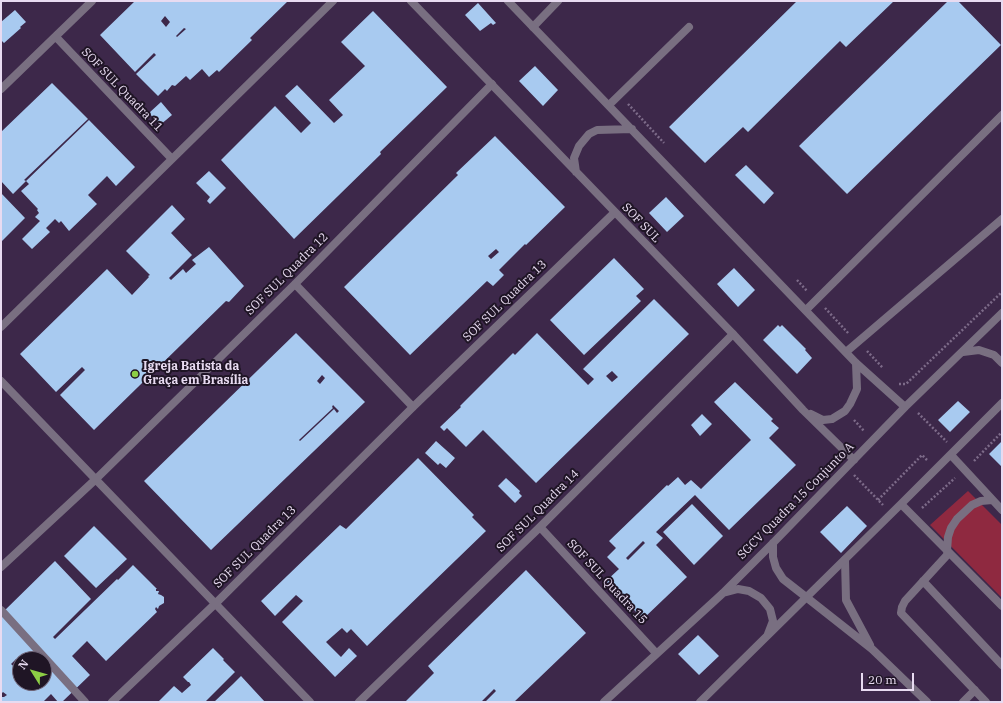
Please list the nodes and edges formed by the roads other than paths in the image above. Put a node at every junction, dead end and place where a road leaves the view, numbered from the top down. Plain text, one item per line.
1 (92, 1) edge
2 (333, 1) edge
3 (411, 1) edge
4 (508, 1) edge
5 (558, 1) edge
6 (533, 27) junction
7 (689, 27) dead end
8 (56, 37) junction
9 (492, 84) junction
10 (1, 89) edge
11 (609, 105) junction
12 (1002, 115) edge
13 (632, 129) junction
14 (172, 159) junction
15 (576, 172) junction
16 (614, 213) junction
17 (1002, 219) edge
18 (295, 284) junction
19 (806, 310) junction
20 (1002, 313) edge
21 (1, 327) edge
22 (732, 334) junction
23 (846, 352) junction
24 (963, 352) junction
25 (856, 363) junction
26 (1002, 363) edge
27 (1, 380) edge
28 (1002, 403) edge
29 (907, 405) junction
30 (413, 407) junction
31 (803, 410) junction
32 (951, 455) junction
33 (854, 460) junction
34 (96, 478) junction
35 (992, 500) junction
36 (901, 504) junction
37 (1002, 510) edge
38 (540, 527) junction
39 (773, 543) junction
40 (948, 552) junction
41 (845, 560) junction
42 (1, 567) edge
43 (923, 581) junction
44 (722, 594) junction
45 (806, 597) junction
46 (216, 603) junction
47 (1002, 606) edge
48 (1, 610) edge
49 (768, 636) junction
50 (872, 649) junction
51 (656, 653) junction
52 (1002, 665) edge
53 (975, 690) junction
54 (85, 702) edge
55 (112, 702) edge
56 (310, 702) edge
57 (359, 702) edge
58 (604, 702) edge
59 (700, 702) edge
60 (927, 702) edge
61 (963, 702) edge
62 (986, 702) edge

1 - 8 street
2 - 14 street
3 - 9 street, SOF SUL
4 - 6 street
5 - 6 street
6 - 11 street
7 - 11 street
8 - 10 street
8 - 14 street, SOF SUL Quadra 11
9 - 15 street, SOF SUL
9 - 18 street, SOF SUL Quadra 12
11 - 13 street
12 - 19 street
13 - 15 street
13 - 19 street
14 - 21 street
15 - 16 street, SOF SUL
16 - 22 street, SOF SUL
16 - 30 street, SOF SUL Quadra 13
17 - 23 street
18 - 30 street
18 - 34 street, SOF SUL Quadra 12
19 - 23 street
20 - 24 street, SGCV Quadra 15 Conjunto A
22 - 31 street, SOF SUL
22 - 38 street, SOF SUL Quadra 14
23 - 25 street
24 - 26 street
24 - 29 street, SGCV Quadra 15 Conjunto A
25 - 29 street
25 - 31 street
27 - 34 street
28 - 32 street
29 - 33 street, SGCV Quadra 15 Conjunto A
30 - 46 street, SOF SUL Quadra 13
31 - 33 street, SOF SUL
32 - 35 street
32 - 36 street
33 - 39 street, SGCV Quadra 15 Conjunto A
34 - 42 street, SOF SUL Quadra 12
34 - 46 street
35 - 37 street
35 - 40 street
36 - 40 street
36 - 41 street
38 - 51 street, SOF SUL Quadra 15
38 - 57 street, SOF SUL Quadra 14
39 - 44 street, SGCV Quadra 15 Conjunto A
39 - 45 street
40 - 43 street
40 - 47 street
41 - 45 street
41 - 50 street
43 - 52 street
43 - 53 street
44 - 49 street
44 - 51 street, SGCV Quadra 15 Conjunto A
45 - 49 street
45 - 50 street
46 - 55 street, SOF SUL Quadra 13
46 - 56 street
48 - 54 street
49 - 59 street
50 - 60 street
51 - 58 street, SGCV Quadra 15 Conjunto A
53 - 61 street
53 - 62 street

